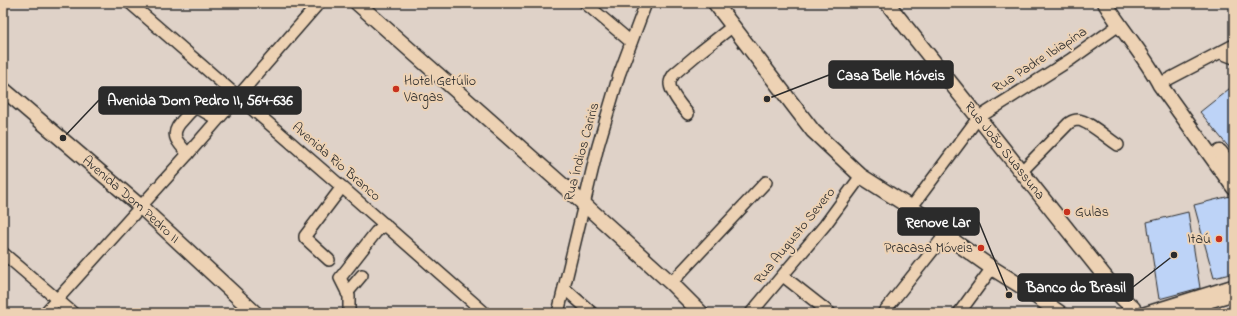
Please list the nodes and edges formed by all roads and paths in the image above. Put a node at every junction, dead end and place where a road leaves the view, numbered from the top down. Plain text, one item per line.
1 (130, 3) edge
2 (319, 3) edge
3 (357, 3) edge
4 (585, 3) edge
5 (646, 3) edge
6 (715, 3) edge
7 (887, 3) edge
8 (1105, 3) edge
9 (1119, 25) junction
10 (733, 26) junction
11 (631, 42) junction
12 (1234, 46) edge
13 (1221, 53) junction
14 (1234, 58) edge
15 (1163, 83) junction
16 (3, 89) edge
17 (237, 95) junction
18 (688, 114) dead end
19 (978, 118) junction
20 (217, 119) junction
21 (1118, 145) dead end
22 (188, 154) junction
23 (1234, 171) edge
24 (1021, 172) junction
25 (861, 176) junction
26 (766, 182) dead end
27 (342, 187) junction
28 (1234, 188) edge
29 (584, 204) junction
30 (141, 207) junction
31 (911, 208) junction
32 (385, 224) junction
33 (945, 235) junction
34 (3, 253) edge
35 (329, 260) dead end
36 (992, 268) junction
37 (362, 275) dead end
38 (783, 276) junction
39 (671, 283) junction
40 (1234, 285) edge
41 (564, 288) junction
42 (347, 293) junction
43 (1234, 295) edge
44 (1122, 298) junction
45 (57, 300) junction
46 (1206, 308) edge
47 (1156, 309) junction
48 (45, 313) edge
49 (73, 313) edge
50 (255, 313) edge
51 (350, 313) edge
52 (485, 313) edge
53 (558, 313) edge
54 (592, 313) edge
55 (701, 313) edge
56 (751, 313) edge
57 (830, 313) edge
58 (883, 313) edge
59 (959, 313) edge
60 (1060, 313) edge
61 (1125, 313) edge
62 (1134, 313) edge
63 (1144, 313) edge

1 - 17 street, Avenida Rio Branco
2 - 17 street
3 - 29 main road
4 - 11 street
5 - 11 street, Rua Índios Cariris
6 - 10 main road
7 - 19 main road, Rua João Suassuna
8 - 9 main road
9 - 15 main road
9 - 19 street, Rua Padre Ibiapina
10 - 18 street
10 - 25 main road
11 - 29 street, Rua Índios Cariris
12 - 13 street
13 - 14 street
13 - 15 street
15 - 23 main road
15 - 28 main road
16 - 30 main road, Avenida Dom Pedro II
17 - 20 street
17 - 27 street, Avenida Rio Branco
19 - 24 main road, Rua João Suassuna
19 - 31 street
20 - 22 street
20 - 22 street
21 - 24 street
22 - 30 street
24 - 44 main road, Rua João Suassuna
25 - 31 main road
25 - 38 street, Rua Augusto Severo
26 - 39 street
27 - 32 street, Avenida Rio Branco
27 - 35 street
29 - 39 main road
29 - 41 street, Rua Índios Cariris
30 - 45 street
30 - 50 main road, Avenida Dom Pedro II
31 - 33 main road
32 - 42 street
32 - 52 street, Avenida Rio Branco
33 - 36 main road
33 - 58 street
34 - 45 street
36 - 59 street
36 - 60 main road
37 - 42 street
38 - 56 street, Rua Augusto Severo
38 - 57 street
39 - 55 main road
40 - 47 street
41 - 53 street, Rua Índios Cariris
41 - 54 street
42 - 51 street
43 - 46 street
44 - 61 main road, Rua João Suassuna
44 - 62 main road, Rua João Suassuna
45 - 48 street
45 - 49 street
46 - 47 street
47 - 63 street

